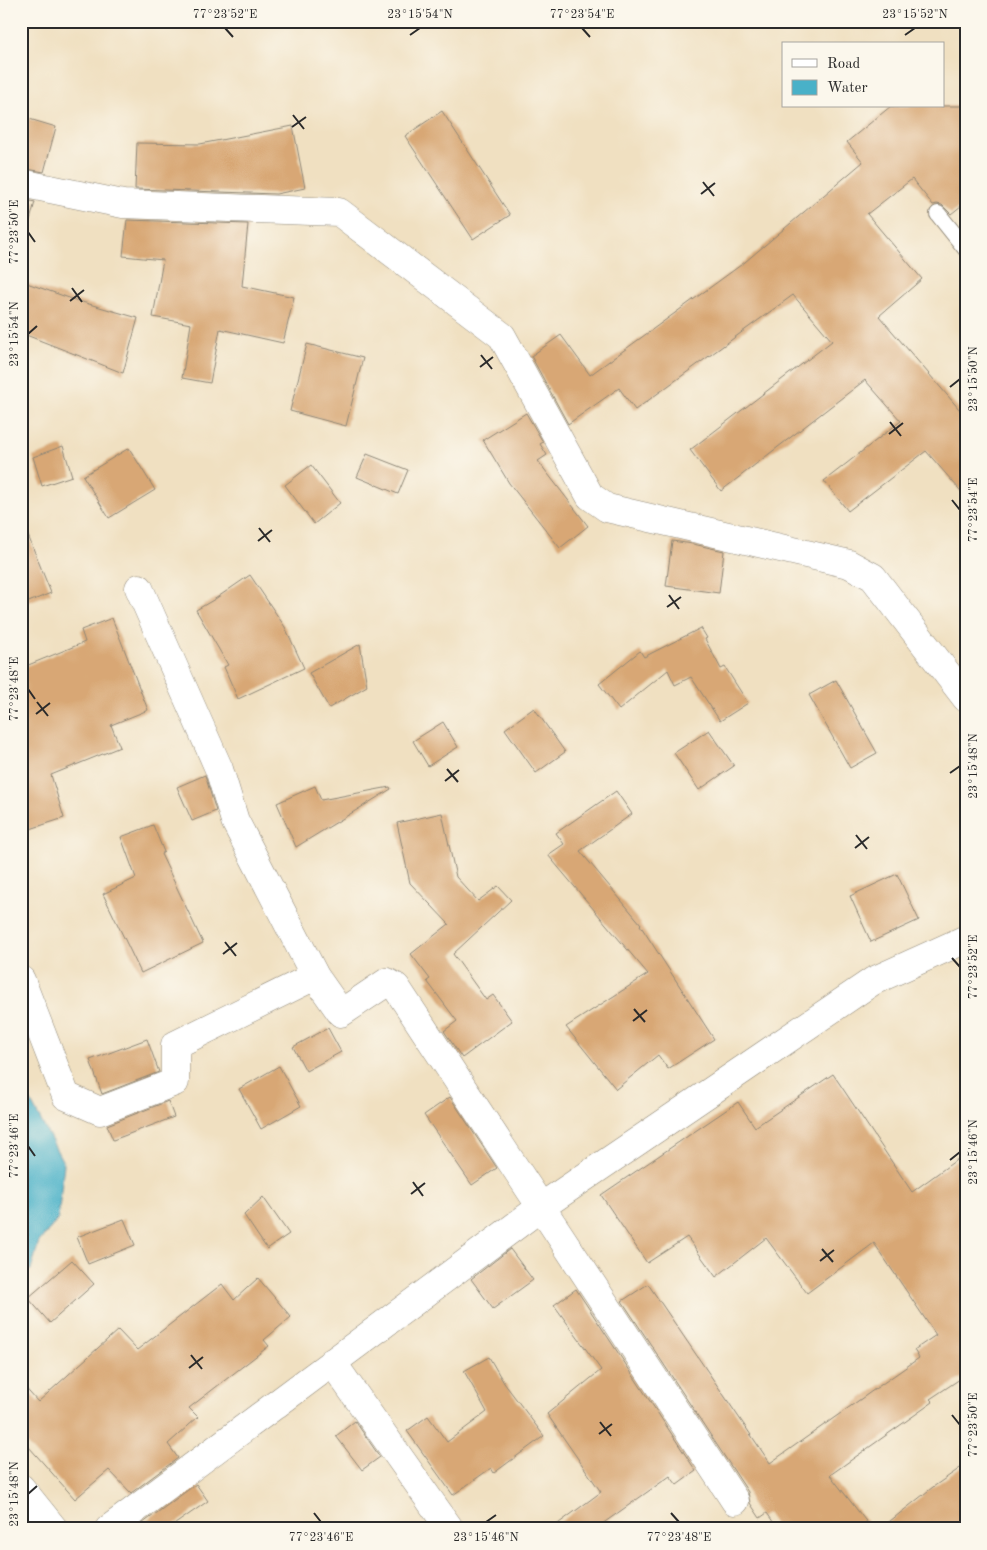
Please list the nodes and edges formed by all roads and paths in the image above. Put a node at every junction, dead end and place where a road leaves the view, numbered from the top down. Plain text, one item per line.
1 (21, 183) edge
2 (938, 214) dead end
3 (966, 249) edge
4 (139, 588) dead end
5 (966, 698) edge
6 (966, 939) edge
7 (315, 976) junction
8 (21, 980) edge
9 (542, 1207) junction
10 (332, 1362) junction
11 (21, 1488) edge
12 (735, 1501) dead end
13 (54, 1529) edge
14 (109, 1529) edge
15 (450, 1529) edge

1 - 5 street
2 - 3 lane
4 - 7 street
6 - 9 street
7 - 8 street
7 - 9 street
9 - 10 street
9 - 12 street
10 - 14 street
10 - 15 street
11 - 13 street

